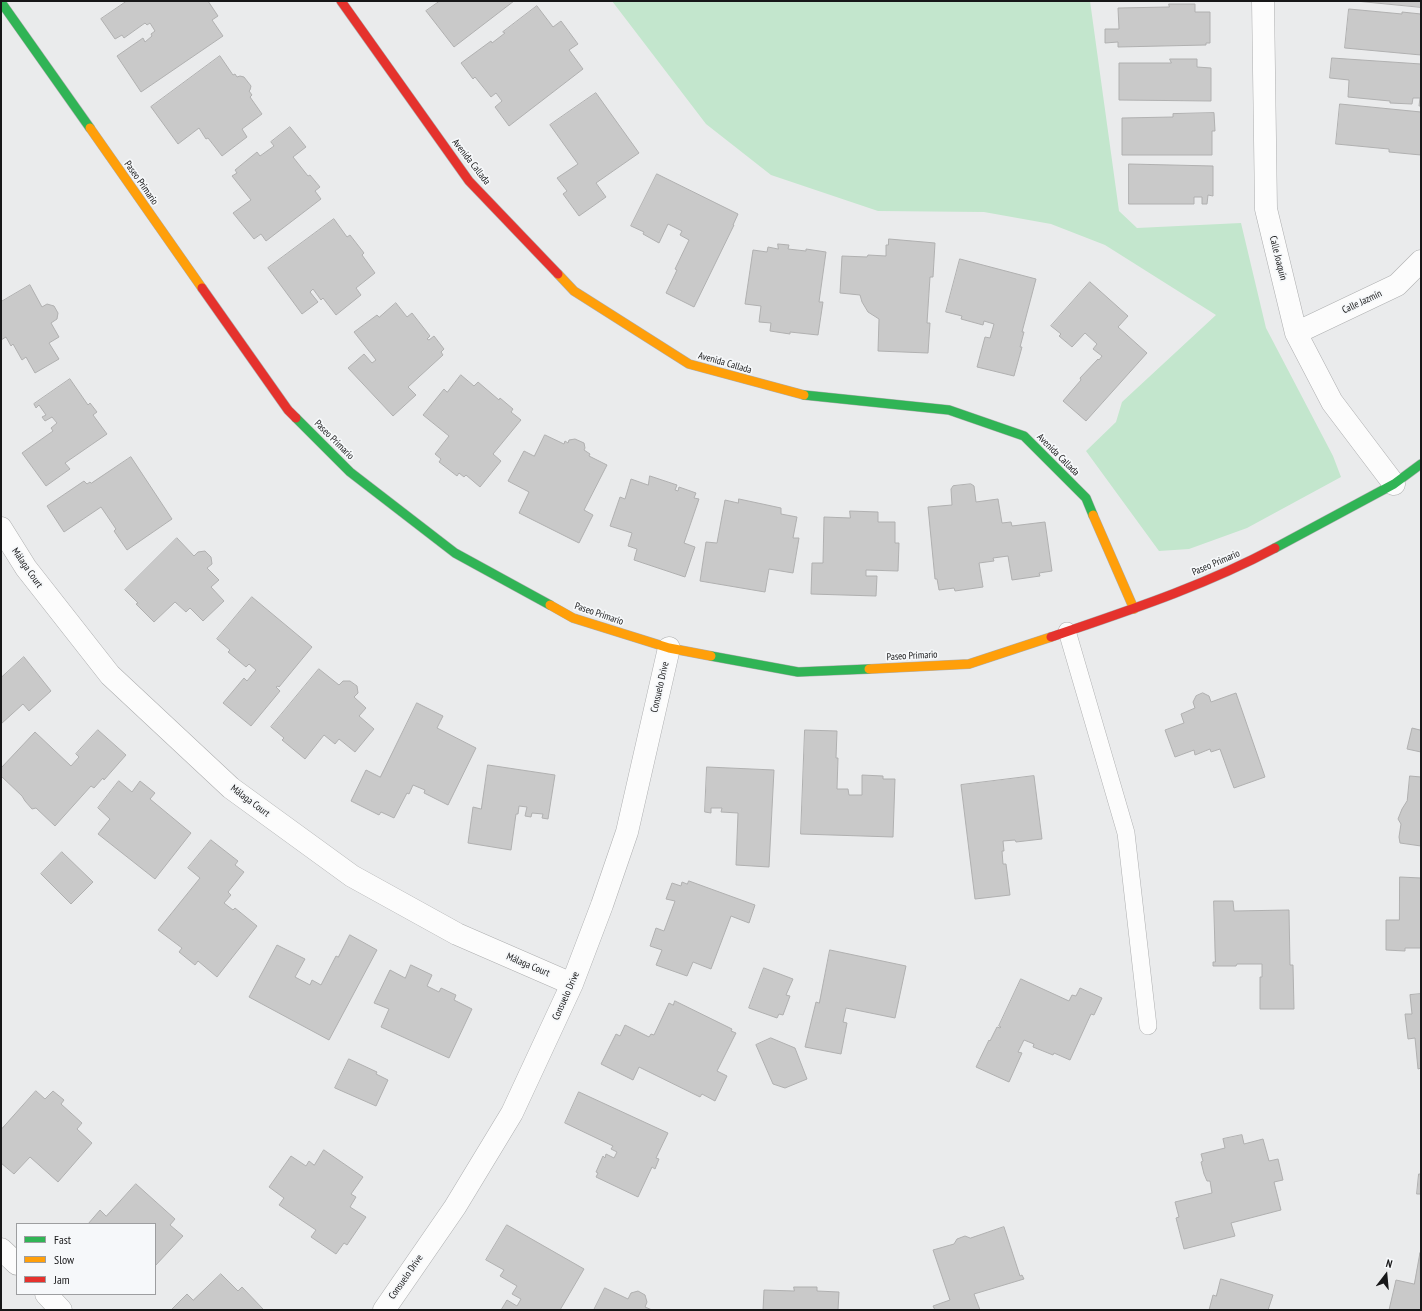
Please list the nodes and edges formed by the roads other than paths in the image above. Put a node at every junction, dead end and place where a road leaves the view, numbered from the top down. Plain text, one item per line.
1 (341, 1) edge
2 (1263, 1) edge
3 (1, 2) edge
4 (1421, 261) edge
5 (1296, 333) junction
6 (1421, 464) edge
7 (1394, 484) junction
8 (1, 528) edge
9 (1134, 609) junction
10 (1067, 631) junction
11 (669, 648) junction
12 (572, 984) junction
13 (1148, 1026) dead end
14 (1, 1249) edge
15 (16, 1263) edge
16 (47, 1295) edge
17 (61, 1310) edge
18 (384, 1310) edge

1 - 9 street, Avenida Callada
2 - 5 street, Calle Joaquín
3 - 11 street, Paseo Primario
4 - 5 street, Calle Jazmín
5 - 7 street, Calle Joaquín
6 - 7 street, Paseo Primario
7 - 9 street, Paseo Primario
8 - 12 street, Málaga Court
9 - 10 street, Paseo Primario
10 - 11 street, Paseo Primario
10 - 13 lane
11 - 12 street, Consuelo Drive
12 - 18 street, Consuelo Drive
14 - 15 street
16 - 17 street

